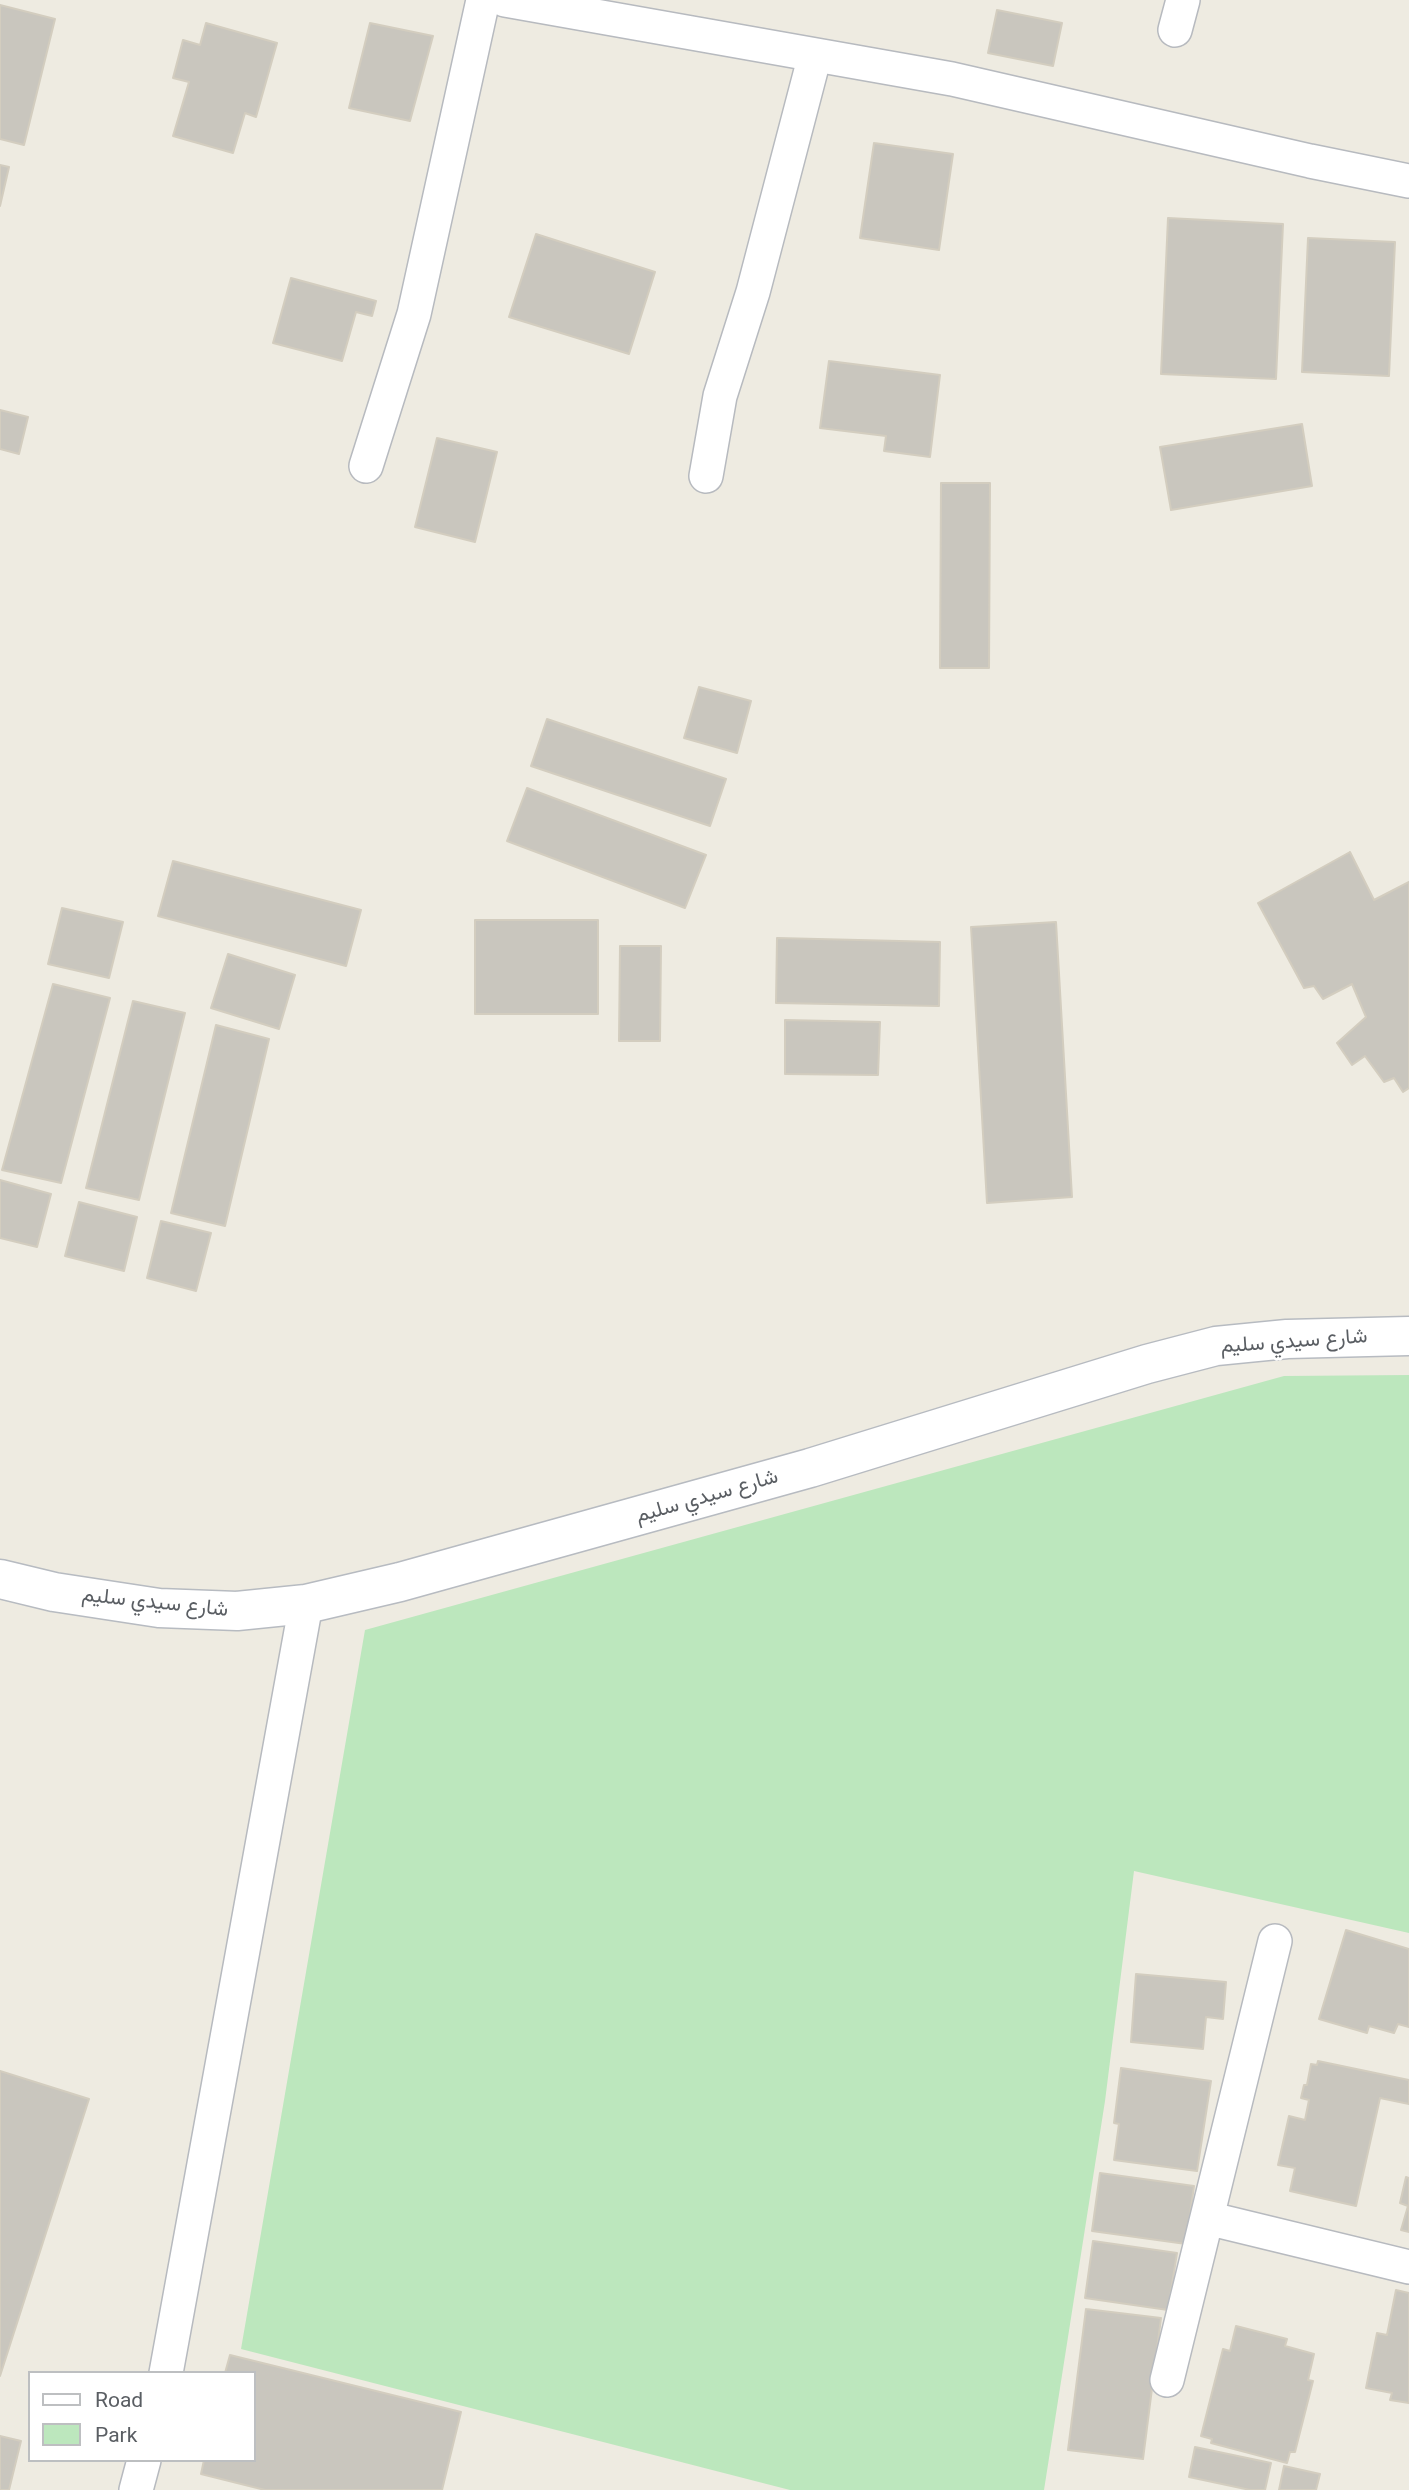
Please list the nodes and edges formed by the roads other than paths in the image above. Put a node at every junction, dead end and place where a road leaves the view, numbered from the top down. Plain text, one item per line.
1 (483, 0) edge
2 (505, 0) edge
3 (815, 55) junction
4 (1409, 181) edge
5 (366, 466) dead end
6 (706, 476) dead end
7 (1409, 1336) edge
8 (0, 1579) edge
9 (306, 1604) junction
10 (1275, 1941) dead end
11 (1207, 2218) junction
12 (1409, 2267) edge
13 (166, 2371) edge
14 (1167, 2380) dead end
15 (143, 2462) edge
16 (136, 2490) edge

1 - 5 street
2 - 3 street
3 - 4 street
3 - 6 street
7 - 9 main road, شارع سيدي سليم
8 - 9 main road, شارع سيدي سليم
9 - 13 street
10 - 11 street
11 - 12 street
11 - 14 street
15 - 16 street

